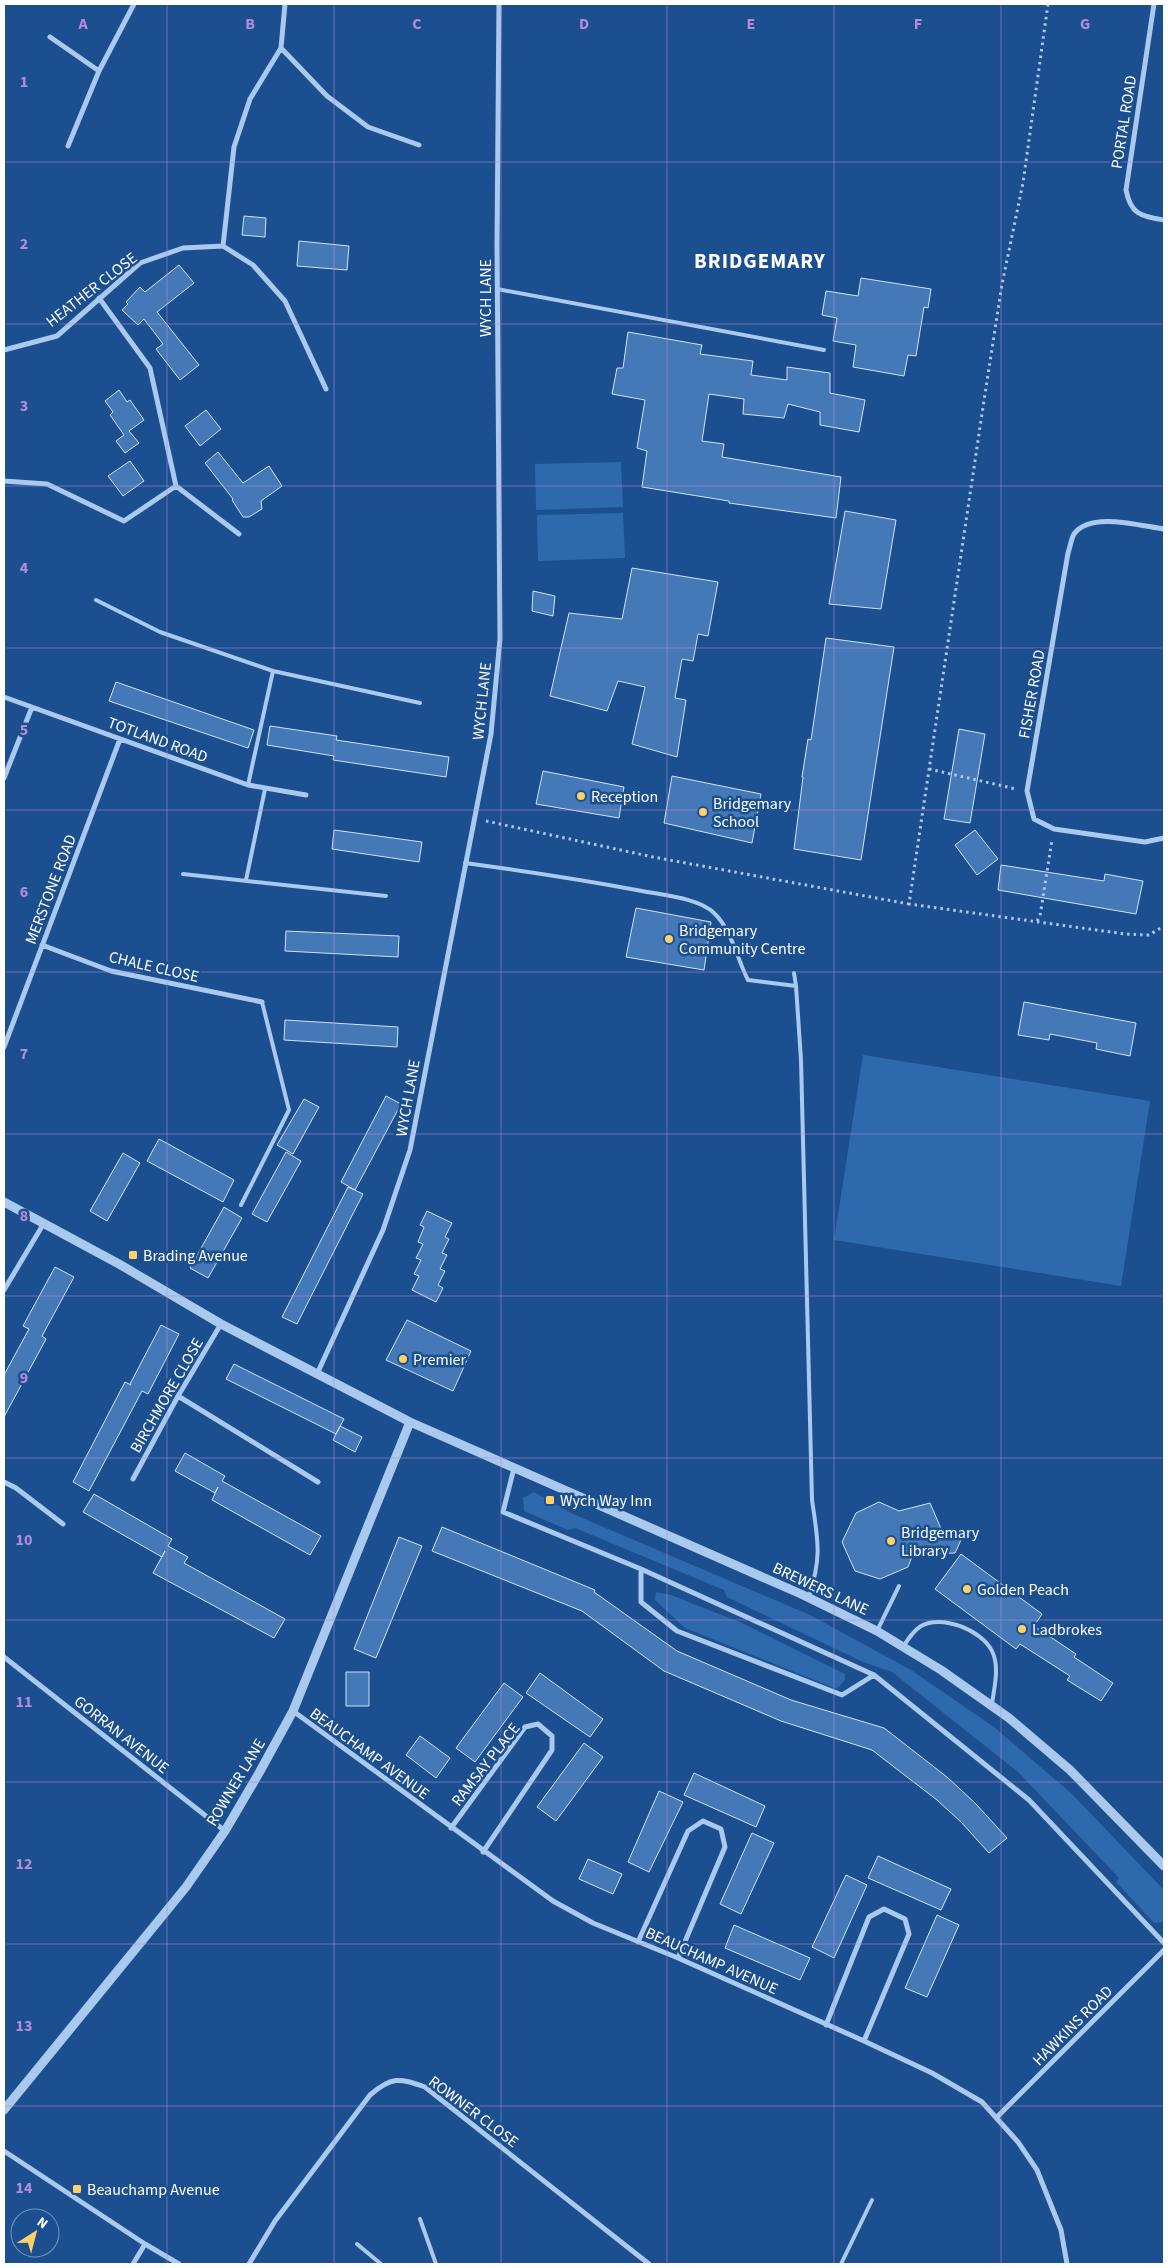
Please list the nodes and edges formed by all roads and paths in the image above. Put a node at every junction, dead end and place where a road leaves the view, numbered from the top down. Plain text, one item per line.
1 (134, 4) edge
2 (285, 4) edge
3 (498, 4) edge
4 (1048, 4) edge
5 (1154, 4) edge
6 (50, 37) dead end
7 (282, 48) junction
8 (99, 71) junction
9 (419, 145) dead end
10 (68, 146) dead end
11 (1164, 220) edge
12 (223, 246) junction
13 (497, 289) junction
14 (99, 298) junction
15 (4, 350) edge
16 (824, 350) dead end
17 (326, 388) dead end
18 (4, 481) edge
19 (176, 486) junction
20 (1164, 529) edge
21 (239, 534) dead end
22 (96, 600) dead end
23 (273, 670) junction
24 (4, 697) edge
25 (420, 703) dead end
26 (32, 707) junction
27 (120, 739) junction
28 (930, 769) junction
29 (4, 778) edge
30 (248, 785) junction
31 (265, 789) junction
32 (1027, 791) junction
33 (306, 795) dead end
34 (474, 819) junction
35 (1054, 829) junction
36 (1164, 838) edge
37 (465, 863) junction
38 (183, 874) dead end
39 (246, 880) junction
40 (386, 896) dead end
41 (909, 904) junction
42 (1037, 922) junction
43 (1164, 926) edge
44 (42, 945) junction
45 (794, 973) dead end
46 (796, 986) junction
47 (262, 1002) joint
48 (4, 1047) edge
49 (4, 1202) edge
50 (241, 1205) dead end
51 (44, 1223) junction
52 (4, 1290) edge
53 (221, 1324) junction
54 (316, 1374) junction
55 (178, 1396) junction
56 (410, 1422) junction
57 (514, 1468) junction
58 (133, 1479) dead end
59 (4, 1482) edge
60 (318, 1482) dead end
61 (62, 1524) dead end
62 (641, 1569) junction
63 (899, 1586) dead end
64 (809, 1597) junction
65 (877, 1631) junction
66 (903, 1646) junction
67 (4, 1657) edge
68 (874, 1675) junction
69 (992, 1705) junction
70 (293, 1711) junction
71 (451, 1828) junction
72 (224, 1831) junction
73 (483, 1852) junction
74 (1164, 1866) edge
75 (638, 1942) junction
76 (1164, 1943) edge
77 (1164, 1950) edge
78 (678, 1958) junction
79 (826, 2024) junction
80 (864, 2041) junction
81 (4, 2110) edge
82 (997, 2117) junction
83 (4, 2151) edge
84 (872, 2200) dead end
85 (420, 2219) dead end
86 (145, 2244) junction
87 (357, 2244) dead end
88 (133, 2264) edge
89 (179, 2264) edge
90 (249, 2264) edge
91 (381, 2264) edge
92 (436, 2264) edge
93 (649, 2264) edge
94 (842, 2264) edge
95 (1067, 2264) edge

1 - 8 street
2 - 7 street
3 - 13 street, WYCH LANE
4 - 28 path
5 - 11 street, PORTAL ROAD
6 - 8 street
7 - 9 street
7 - 12 street
8 - 10 street
12 - 14 street, HEATHER CLOSE
12 - 17 street
13 - 16 lane
13 - 34 street, WYCH LANE
14 - 15 street, HEATHER CLOSE
14 - 19 street
18 - 19 street
19 - 21 street
20 - 32 street, FISHER ROAD
22 - 23 lane
23 - 25 lane
23 - 30 lane
24 - 26 street, TOTLAND ROAD
26 - 27 street, TOTLAND ROAD
26 - 29 street
27 - 30 street, TOTLAND ROAD
27 - 44 street, MERSTONE ROAD
28 - 32 path
28 - 41 path
30 - 31 street, TOTLAND ROAD
31 - 33 street, TOTLAND ROAD
31 - 39 lane
32 - 35 street, FISHER ROAD
34 - 37 street, WYCH LANE
34 - 41 path
35 - 36 street, FISHER ROAD
35 - 42 path
37 - 46 lane
37 - 54 street, WYCH LANE
38 - 39 lane
39 - 40 lane
41 - 42 path
42 - 43 path
44 - 47 street, CHALE CLOSE
44 - 48 street, MERSTONE ROAD
45 - 46 lane
46 - 64 lane
47 - 50 lane
49 - 51 street
51 - 52 street
51 - 53 street
53 - 54 street
53 - 55 street, BIRCHMORE CLOSE
54 - 56 street
55 - 58 street, BIRCHMORE CLOSE
55 - 60 street
56 - 57 street, BREWERS LANE
56 - 70 street, ROWNER LANE
57 - 62 street
57 - 64 street, BREWERS LANE
59 - 61 street
62 - 68 street
62 - 68 street
63 - 65 lane
64 - 65 street, BREWERS LANE
65 - 66 street, BREWERS LANE
66 - 69 street, BREWERS LANE
66 - 69 lane
67 - 72 street, GORRAN AVENUE
68 - 76 street
69 - 74 street, BREWERS LANE
70 - 71 street, BEAUCHAMP AVENUE
70 - 72 street, ROWNER LANE
71 - 73 street, BEAUCHAMP AVENUE
71 - 73 street, RAMSAY PLACE
72 - 81 street, ROWNER LANE
73 - 75 street, BEAUCHAMP AVENUE
75 - 78 street, BEAUCHAMP AVENUE
75 - 78 street
77 - 82 street, HAWKINS ROAD
78 - 79 street, BEAUCHAMP AVENUE
79 - 80 street, BEAUCHAMP AVENUE
79 - 80 street
80 - 82 street, BEAUCHAMP AVENUE
82 - 95 street, BEAUCHAMP AVENUE
83 - 86 street
84 - 94 lane
85 - 92 lane
86 - 88 street
86 - 89 street
87 - 91 lane
90 - 93 street, ROWNER CLOSE

